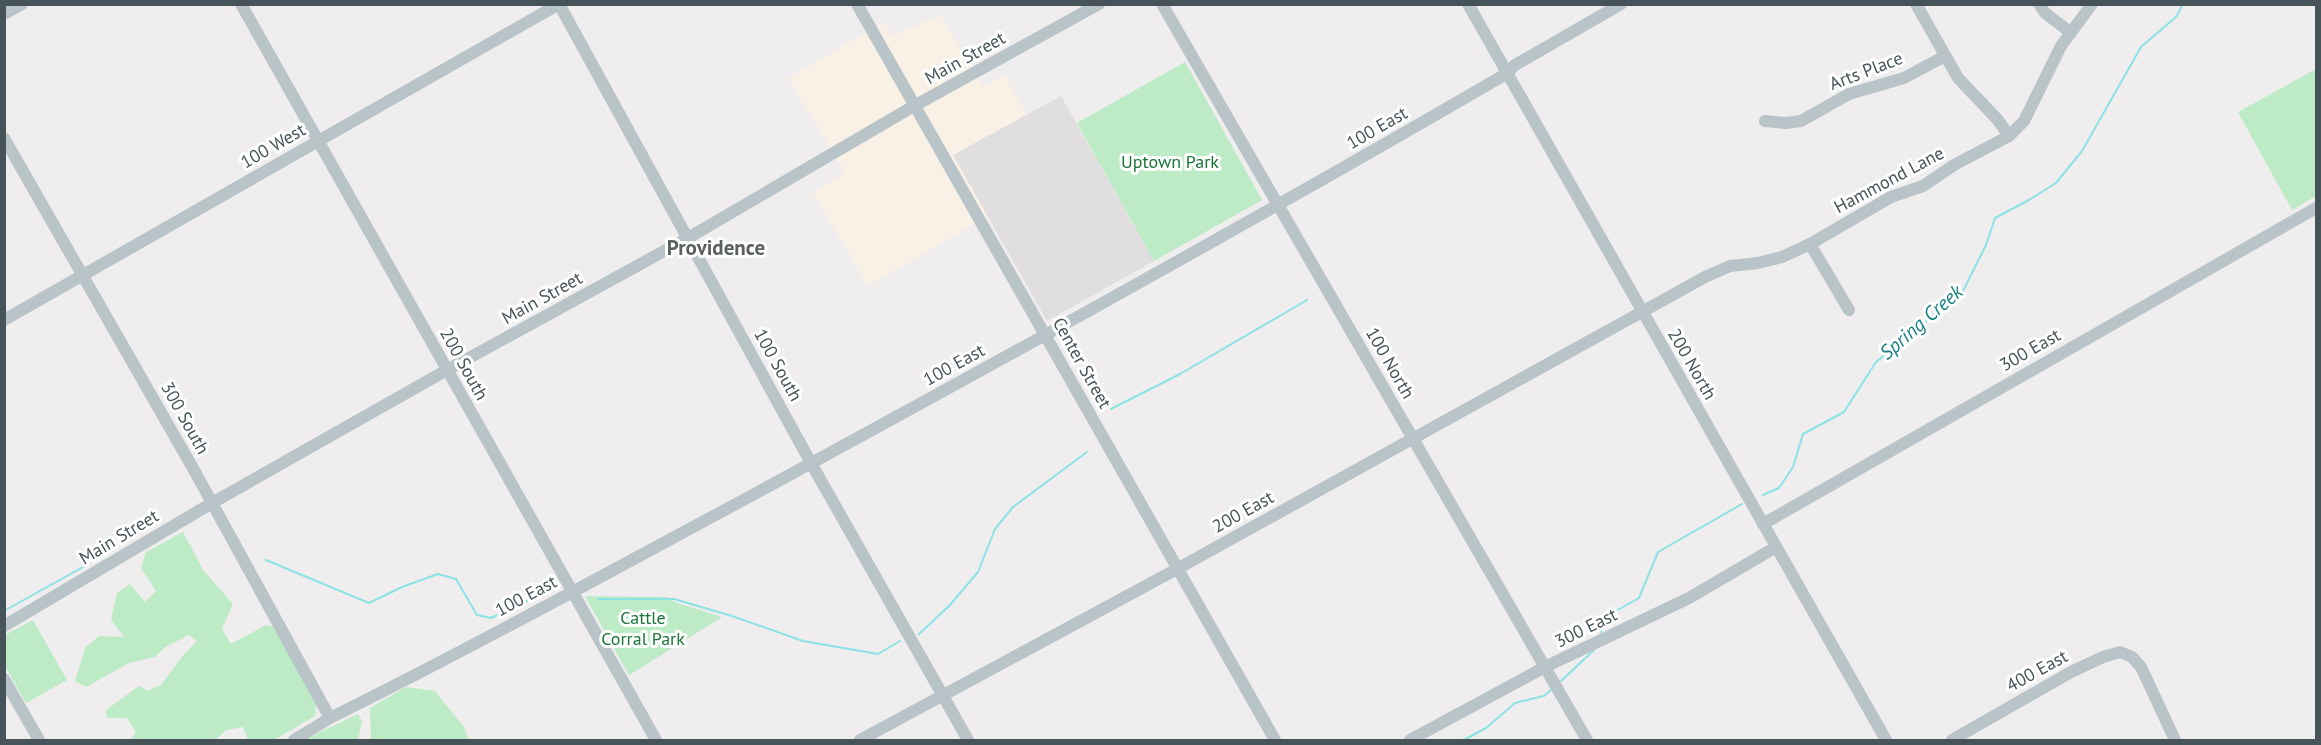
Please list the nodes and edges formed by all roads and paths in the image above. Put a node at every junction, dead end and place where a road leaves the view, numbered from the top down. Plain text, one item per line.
1 (22, 4) edge
2 (241, 4) edge
3 (559, 4) edge
4 (857, 4) edge
5 (1099, 4) edge
6 (1162, 4) edge
7 (1468, 4) edge
8 (1621, 4) edge
9 (1916, 4) edge
10 (2039, 4) edge
11 (2092, 4) edge
12 (4, 14) edge
13 (2070, 32) junction
14 (1945, 56) junction
15 (1506, 74) junction
16 (914, 106) junction
17 (1765, 121) dead end
18 (2009, 136) junction
19 (4, 138) edge
20 (319, 140) junction
21 (1278, 207) junction
22 (2316, 208) edge
23 (688, 238) junction
24 (1810, 244) junction
25 (83, 274) junction
26 (1849, 310) dead end
27 (1643, 313) junction
28 (4, 320) edge
29 (1046, 335) junction
30 (447, 370) junction
31 (1413, 438) junction
32 (812, 463) junction
33 (212, 503) junction
34 (1763, 524) junction
35 (1776, 547) junction
36 (1177, 568) junction
37 (573, 592) junction
38 (4, 626) edge
39 (1545, 667) junction
40 (4, 679) edge
41 (943, 696) junction
42 (330, 718) junction
43 (39, 741) edge
44 (294, 741) edge
45 (656, 741) edge
46 (860, 741) edge
47 (968, 741) edge
48 (1275, 741) edge
49 (1410, 741) edge
50 (1587, 741) edge
51 (1886, 741) edge
52 (1952, 741) edge
53 (2175, 741) edge

1 - 12 street
2 - 20 street, 200 South
3 - 20 street, 100 West
3 - 23 street, 100 South
4 - 16 street, Center Street
5 - 16 street, Main Street
6 - 21 street, 100 North
7 - 15 street, 200 North
8 - 15 street, 100 East
9 - 14 street
10 - 13 street
11 - 13 street, Hammond Lane
13 - 18 street, Hammond Lane
14 - 17 street, Arts Place
14 - 18 street
15 - 21 street, 100 East
15 - 27 street, 200 North
16 - 23 street, Main Street
16 - 29 street, Center Street
18 - 24 street, Hammond Lane
19 - 25 street, 300 South
20 - 25 street, 100 West
20 - 30 street, 200 South
21 - 29 street, 100 East
21 - 31 street, 100 North
22 - 34 street, 300 East
23 - 30 street, Main Street
23 - 32 street, 100 South
24 - 26 street
24 - 27 street, Hammond Lane
25 - 28 street, 100 West
25 - 33 street, 300 South
27 - 31 street, 200 East
27 - 34 street, 200 North
29 - 32 street, 100 East
29 - 36 street, Center Street
30 - 33 street, Main Street
30 - 37 street, 200 South
31 - 36 street, 200 East
31 - 39 street, 100 North
32 - 37 street, 100 East
32 - 41 street, 100 South
33 - 38 street, Main Street
33 - 42 street, 300 South
34 - 35 street, 200 North
35 - 39 street, 300 East
35 - 51 street, 200 North
36 - 41 street, 200 East
36 - 48 street, Center Street
37 - 42 street, 100 East
37 - 45 street, 200 South
39 - 49 street, 300 East
39 - 50 street, 100 North
40 - 43 street
41 - 46 street, 200 East
41 - 47 street, 100 South
42 - 44 street, 100 East
52 - 53 street, 400 East

